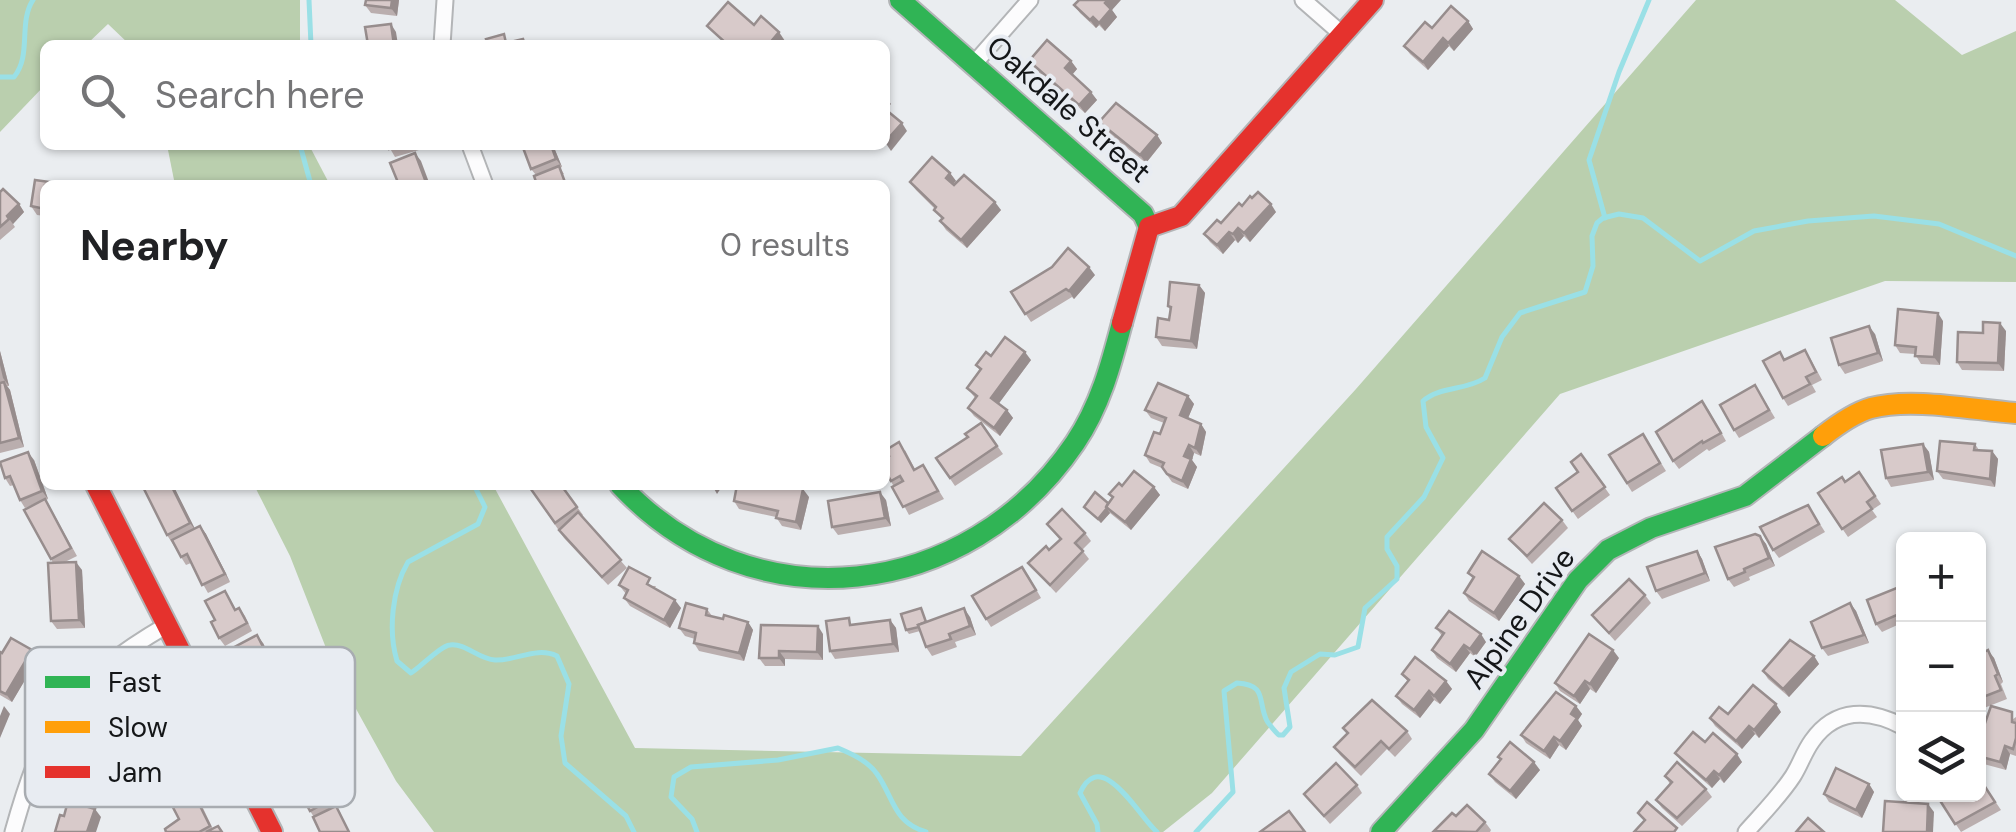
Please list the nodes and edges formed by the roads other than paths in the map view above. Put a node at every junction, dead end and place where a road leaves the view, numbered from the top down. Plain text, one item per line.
1 (445, 0) edge
2 (900, 0) edge
3 (1030, 0) edge
4 (1302, 0) edge
5 (1374, 0) edge
6 (1342, 35) junction
7 (442, 40) edge
8 (973, 65) junction
9 (472, 150) edge
10 (483, 180) edge
11 (1149, 227) junction
12 (2016, 414) edge
13 (98, 490) edge
14 (625, 490) edge
15 (166, 625) junction
16 (130, 647) edge
17 (177, 647) edge
18 (1896, 724) edge
19 (25, 796) edge
20 (259, 807) edge
21 (14, 832) edge
22 (272, 832) edge
23 (1380, 832) edge
24 (1746, 832) edge

1 - 7 street
2 - 8 street, Oakdale Street
3 - 8 street
4 - 6 street
5 - 6 street
6 - 11 street
8 - 11 street, Oakdale Street
9 - 10 street
11 - 14 street
12 - 23 street, Alpine Drive
13 - 15 street
15 - 16 street
15 - 17 street
18 - 24 street
19 - 21 street
20 - 22 street

